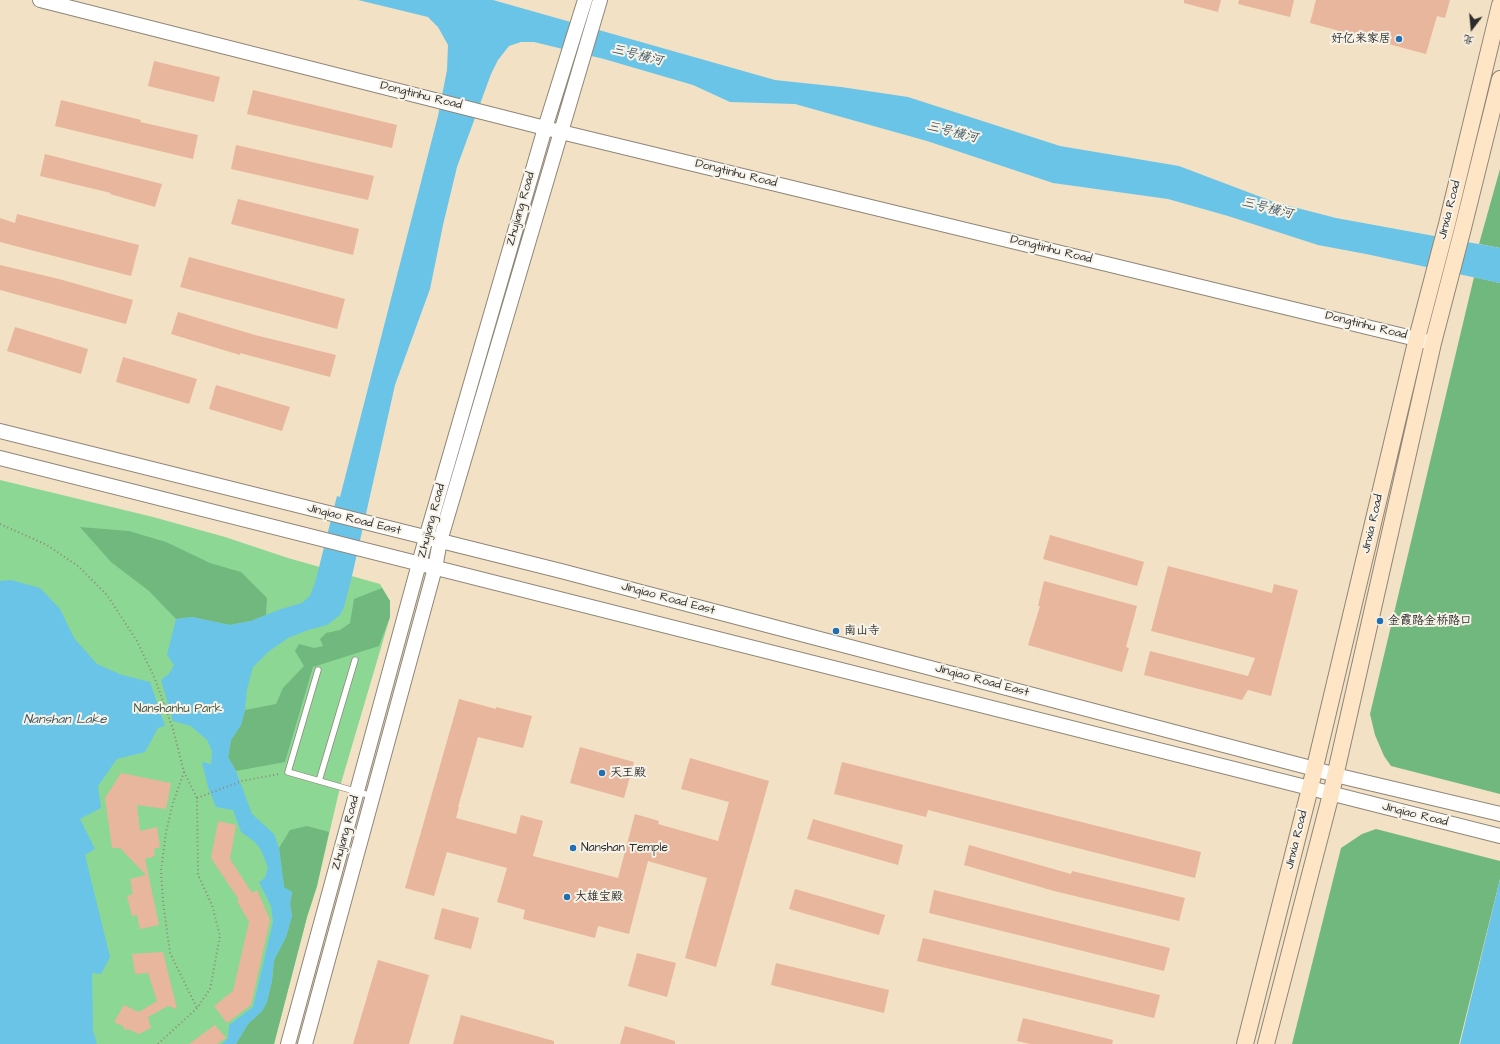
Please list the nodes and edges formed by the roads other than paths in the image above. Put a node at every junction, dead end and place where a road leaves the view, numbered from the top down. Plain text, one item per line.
1 (40, 0) edge
2 (1500, 5) edge
3 (583, 6) edge
4 (598, 7) edge
5 (1500, 79) edge
6 (544, 128) junction
7 (561, 132) junction
8 (1417, 338) junction
9 (1433, 343) junction
10 (0, 431) edge
11 (0, 458) edge
12 (426, 538) junction
13 (440, 541) junction
14 (420, 564) junction
15 (435, 568) junction
16 (355, 660) dead end
17 (318, 670) dead end
18 (1315, 769) junction
19 (1335, 775) junction
20 (319, 781) junction
21 (1310, 788) junction
22 (1331, 794) junction
23 (372, 796) junction
24 (1500, 814) edge
25 (1500, 836) edge
26 (288, 1044) edge
27 (305, 1044) edge
28 (1245, 1044) edge
29 (1266, 1044) edge

1 - 6 street, Dongtinhu Road
2 - 8 main road, Jinxia Road
3 - 6 street, Zhujiang Road
4 - 7 street, Zhujiang Road
5 - 9 main road, Jinxia Road
6 - 7 street, Dongtinhu Road
6 - 12 street, Zhujiang Road
7 - 8 street, Dongtinhu Road
7 - 13 street, Zhujiang Road
8 - 9 street, Dongtinhu Road
8 - 18 main road, Jinxia Road
9 - 19 main road, Jinxia Road
10 - 12 street, Jinqiao Road East
11 - 14 street, Jinqiao Road East
12 - 13 street, Jinqiao Road East
12 - 14 street, Zhujiang Road
13 - 15 street, Zhujiang Road
13 - 18 street, Jinqiao Road East
14 - 15 street, Jinqiao Road East
14 - 26 street, Zhujiang Road
15 - 21 street, Jinqiao Road East
15 - 23 street, Zhujiang Road
16 - 20 lane
17 - 20 lane
18 - 19 street, Jinqiao Road East
18 - 21 main road, Jinxia Road
19 - 22 main road, Jinxia Road
19 - 24 street, Jinqiao Road
20 - 23 lane
21 - 22 street, Jinqiao Road East
21 - 28 main road, Jinxia Road
22 - 25 street, Jinqiao Road
22 - 29 main road, Jinxia Road
23 - 27 street, Zhujiang Road

